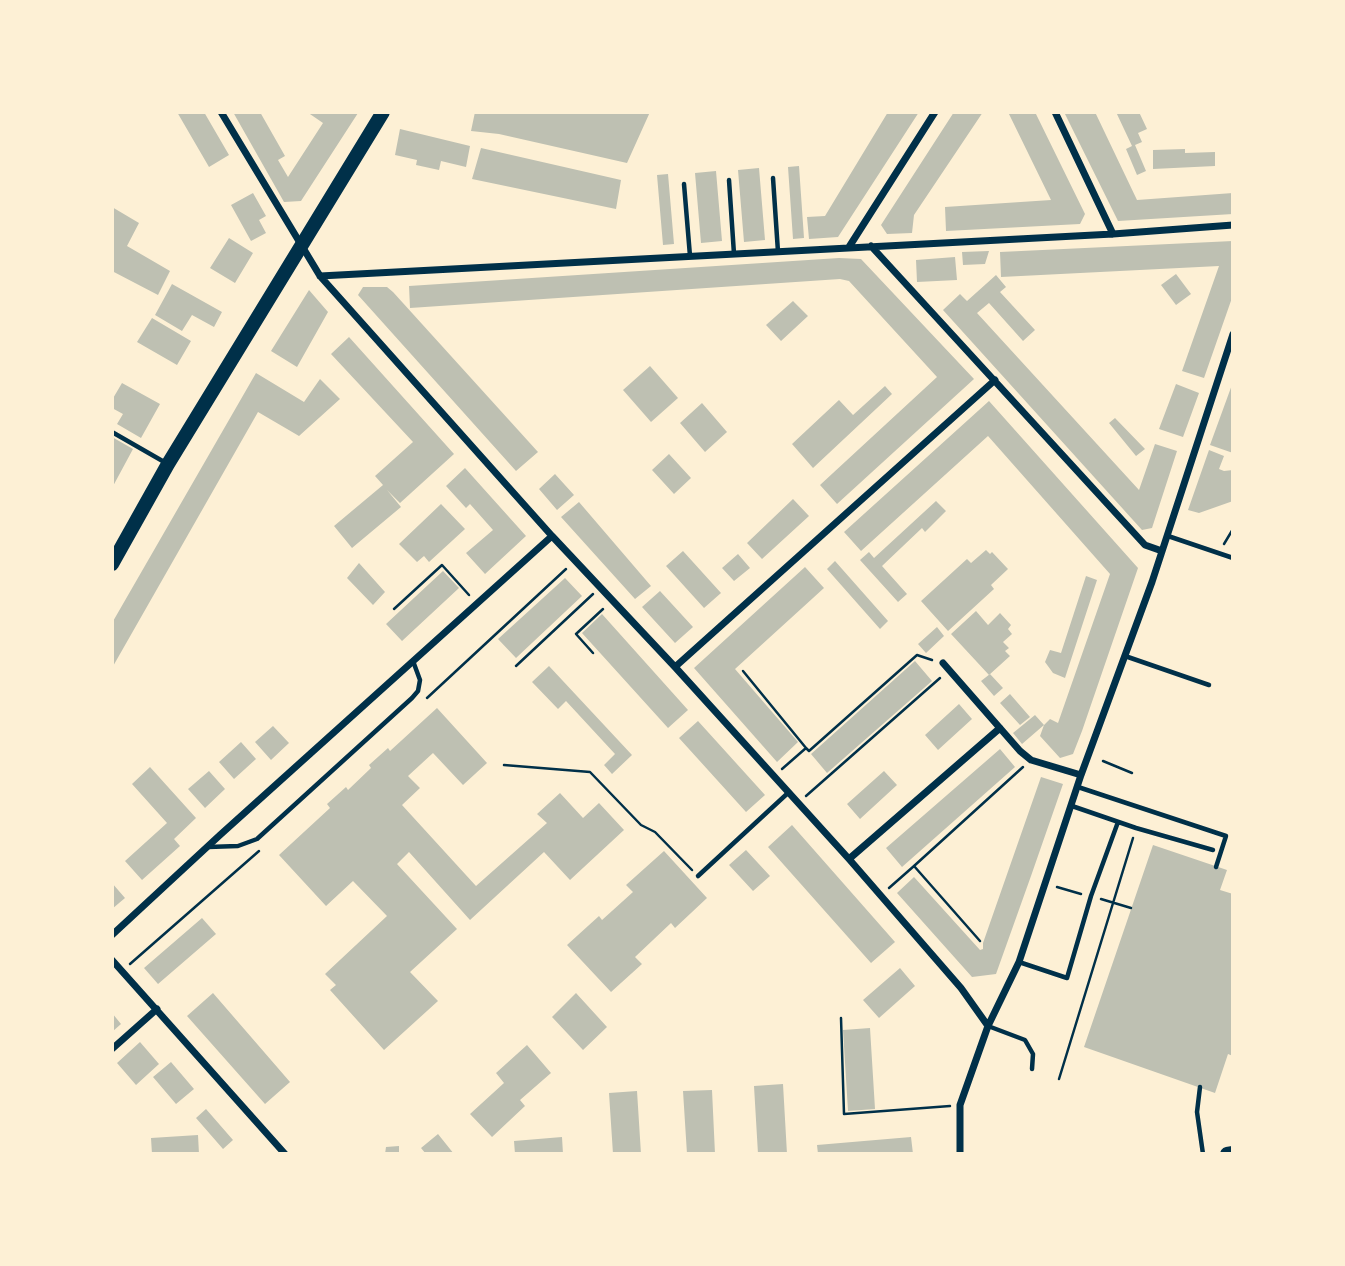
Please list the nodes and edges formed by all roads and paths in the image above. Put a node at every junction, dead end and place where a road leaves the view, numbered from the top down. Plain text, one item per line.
1 (221, 112) edge
2 (383, 112) edge
3 (935, 112) edge
4 (1055, 112) edge
5 (773, 177) dead end
6 (729, 180) dead end
7 (684, 184) dead end
8 (1233, 225) edge
9 (1113, 234) junction
10 (302, 246) junction
11 (872, 246) junction
12 (849, 247) junction
13 (778, 252) junction
14 (734, 254) junction
15 (690, 256) junction
16 (320, 276) junction
17 (1233, 334) edge
18 (995, 380) junction
19 (112, 432) edge
20 (168, 464) junction
21 (1233, 529) edge
22 (1167, 535) junction
23 (552, 536) junction
24 (1163, 551) junction
25 (1219, 553) junction
26 (1233, 558) edge
27 (112, 564) edge
28 (601, 587) junction
29 (612, 600) junction
30 (476, 603) junction
31 (394, 609) dead end
32 (593, 653) dead end
33 (1125, 656) junction
34 (413, 660) junction
35 (943, 663) joint
36 (516, 666) dead end
37 (675, 667) junction
38 (949, 670) junction
39 (743, 671) dead end
40 (1209, 685) dead end
41 (1000, 728) junction
42 (807, 748) junction
43 (1031, 760) junction
44 (1102, 761) dead end
45 (504, 765) dead end
46 (1132, 774) dead end
47 (1081, 775) junction
48 (774, 776) junction
49 (1078, 787) junction
50 (789, 793) junction
51 (798, 803) junction
52 (1071, 805) junction
53 (1118, 822) junction
54 (1136, 828) junction
55 (207, 847) junction
56 (1213, 850) dead end
57 (849, 859) junction
58 (914, 866) junction
59 (1216, 867) dead end
60 (698, 876) joint
61 (881, 896) junction
62 (112, 935) edge
63 (980, 940) dead end
64 (112, 960) edge
65 (1019, 962) junction
66 (157, 1009) junction
67 (841, 1018) dead end
68 (988, 1026) junction
69 (112, 1049) edge
70 (1032, 1069) dead end
71 (1059, 1079) dead end
72 (1200, 1087) dead end
73 (960, 1105) junction
74 (1233, 1153) edge
75 (285, 1154) edge
76 (960, 1154) edge
77 (1202, 1154) edge
78 (1227, 1154) edge

1 - 10 street
2 - 10 main road
3 - 12 street
4 - 9 street
5 - 13 lane
6 - 14 lane
7 - 15 lane
8 - 9 street
9 - 11 street
10 - 16 street
10 - 20 main road
11 - 12 street
11 - 18 street
12 - 13 street
13 - 14 street
14 - 15 street
15 - 16 street
16 - 23 street
17 - 22 street
18 - 24 street
18 - 37 street
19 - 20 lane
20 - 27 main road
21 - 25 path
22 - 24 street
22 - 25 lane
23 - 28 street
23 - 30 street
24 - 33 street
25 - 26 lane
28 - 29 street
28 - 36 path
29 - 32 path
29 - 37 street
30 - 31 path
30 - 34 street
33 - 40 lane
33 - 47 street
34 - 55 street
34 - 55 lane
35 - 38 street
35 - 42 path
37 - 48 street
38 - 41 street
38 - 51 path
39 - 42 path
41 - 43 street
41 - 57 street
42 - 48 path
43 - 47 street
43 - 58 path
44 - 46 path
45 - 60 path
47 - 49 street
48 - 50 street
49 - 52 street
49 - 59 lane
50 - 51 street
50 - 60 lane
51 - 57 street
52 - 53 lane
52 - 65 street
53 - 54 lane
53 - 65 lane
54 - 56 lane
54 - 71 path
55 - 62 street
57 - 61 street
58 - 61 path
58 - 63 path
61 - 68 street
64 - 66 street
65 - 68 street
66 - 69 street
66 - 75 street
67 - 73 path
68 - 70 lane
68 - 73 street
72 - 77 lane
73 - 76 street
74 - 78 main road

